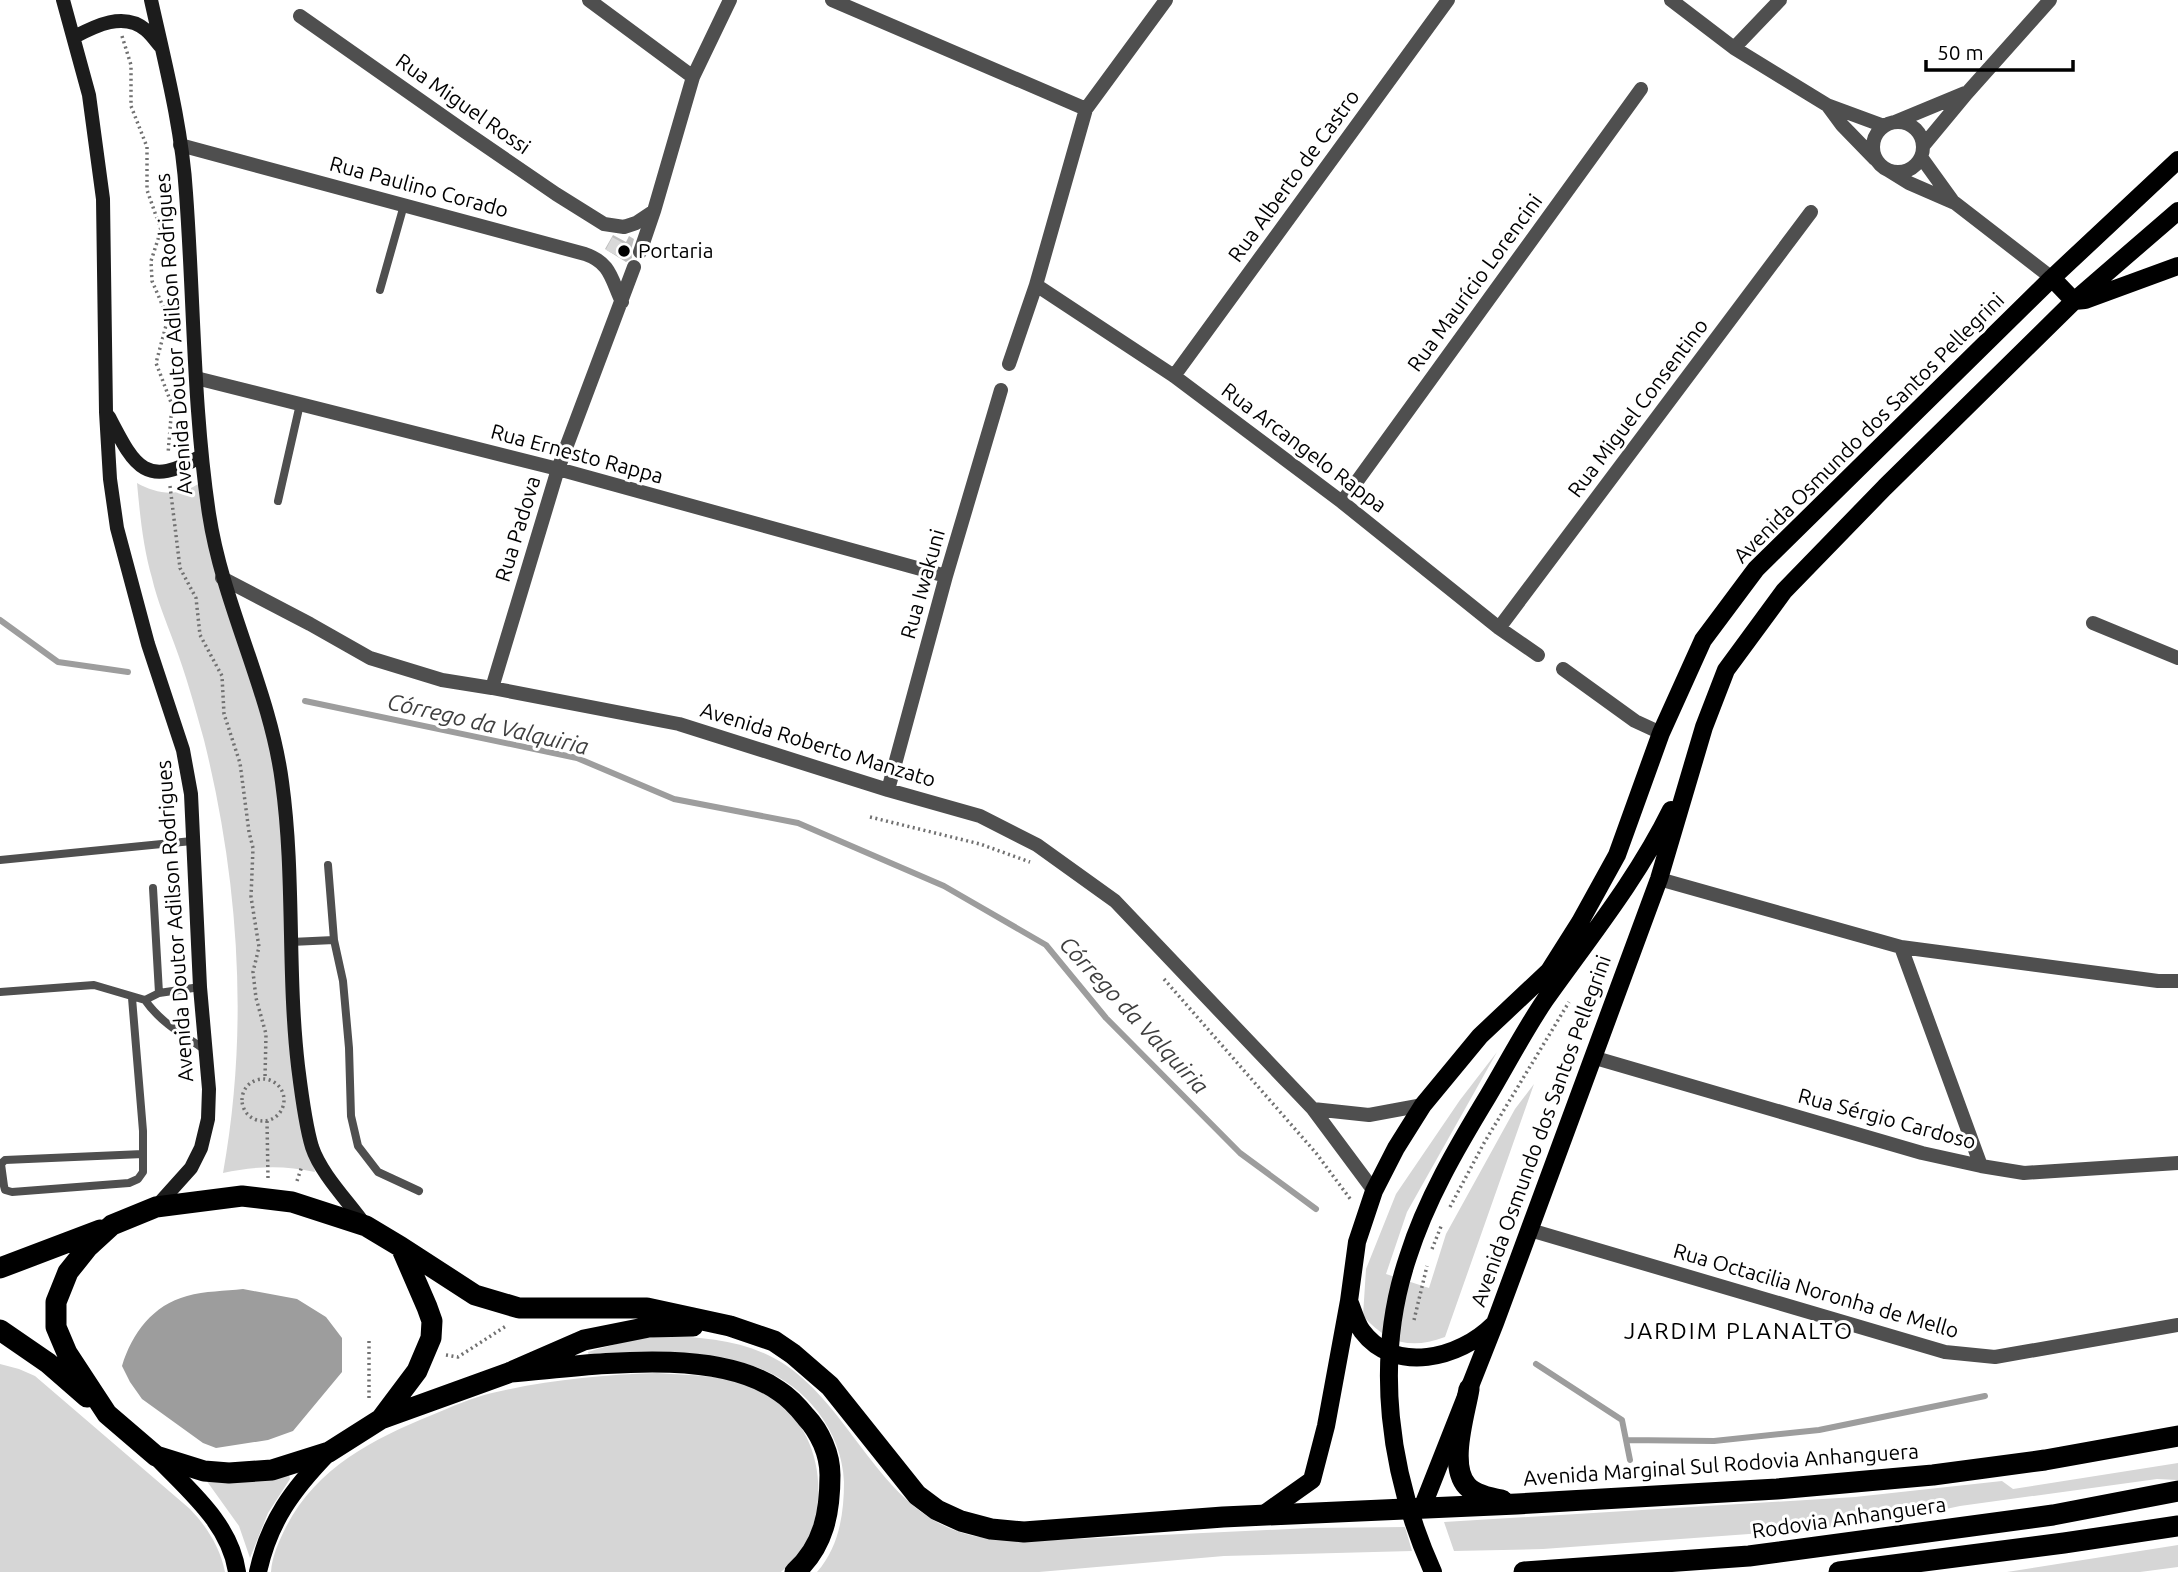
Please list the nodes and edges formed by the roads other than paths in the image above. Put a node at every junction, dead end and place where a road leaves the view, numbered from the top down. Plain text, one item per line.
1 (63, 0) edge
2 (151, 0) edge
3 (589, 0) edge
4 (730, 0) edge
5 (832, 0) edge
6 (1166, 0) edge
7 (1448, 0) edge
8 (1671, 0) edge
9 (1780, 0) edge
10 (2050, 0) edge
11 (300, 16) dead end
12 (74, 37) junction
13 (161, 47) junction
14 (1734, 48) junction
15 (693, 77) junction
16 (1641, 89) dead end
17 (1967, 93) junction
18 (1827, 105) junction
19 (1086, 109) junction
20 (1890, 124) junction
21 (180, 145) junction
22 (1922, 151) junction
23 (1876, 159) junction
24 (2178, 160) edge
25 (1888, 170) junction
26 (1955, 203) junction
27 (404, 205) junction
28 (654, 211) junction
29 (2178, 211) edge
30 (1811, 212) dead end
31 (640, 252) dead end
32 (2178, 266) edge
33 (634, 267) dead end
34 (2052, 278) junction
35 (1036, 285) junction
36 (380, 290) dead end
37 (2074, 301) junction
38 (622, 302) junction
39 (1009, 363) dead end
40 (1174, 376) junction
41 (196, 378) junction
42 (1001, 390) dead end
43 (300, 404) junction
44 (106, 412) junction
45 (201, 456) junction
46 (558, 469) junction
47 (278, 501) dead end
48 (1342, 502) junction
49 (946, 576) junction
50 (222, 578) junction
51 (2093, 623) dead end
52 (1499, 628) junction
53 (1538, 655) dead end
54 (2178, 658) edge
55 (1563, 669) dead end
56 (492, 688) junction
57 (1661, 733) junction
58 (1693, 765) junction
59 (888, 790) junction
60 (192, 841) junction
61 (0, 860) edge
62 (328, 865) dead end
63 (1659, 879) junction
64 (153, 888) dead end
65 (1580, 922) junction
66 (334, 940) junction
67 (291, 942) junction
68 (1901, 947) junction
69 (2178, 981) edge
70 (200, 987) junction
71 (0, 992) edge
72 (159, 993) junction
73 (132, 998) junction
74 (145, 1000) junction
75 (1544, 1002) junction
76 (204, 1049) junction
77 (1592, 1057) junction
78 (1423, 1105) junction
79 (1313, 1109) junction
80 (143, 1154) junction
81 (2178, 1163) edge
82 (1981, 1166) junction
83 (419, 1191) dead end
84 (1374, 1191) junction
85 (156, 1207) junction
86 (112, 1225) junction
87 (366, 1226) junction
88 (1530, 1230) junction
89 (401, 1247) junction
90 (0, 1268) edge
91 (1349, 1301) junction
92 (1495, 1323) junction
93 (2178, 1325) edge
94 (730, 1326) junction
95 (0, 1331) edge
96 (0, 1349) edge
97 (48, 1363) junction
98 (511, 1372) junction
99 (1469, 1389) junction
100 (374, 1412) junction
101 (107, 1414) junction
102 (2178, 1436) edge
103 (329, 1452) junction
104 (156, 1456) junction
105 (2178, 1491) edge
106 (1517, 1504) junction
107 (1422, 1508) junction
108 (1265, 1514) junction
109 (2178, 1526) edge
110 (237, 1572) edge
111 (258, 1572) edge
112 (795, 1572) edge
113 (1433, 1572) edge
114 (1524, 1572) edge
115 (1839, 1572) edge

1 - 12 street, Avenida Doutor Adilson Rodrigues
2 - 13 street, Avenida Doutor Adilson Rodrigues
3 - 15 street
4 - 15 street
5 - 19 street
6 - 19 street
7 - 40 street, Rua Alberto de Castro
8 - 14 street
9 - 14 street
10 - 17 street
11 - 28 street, Rua Miguel Rossi
12 - 13 street
12 - 44 street, Avenida Doutor Adilson Rodrigues
13 - 21 street, Avenida Doutor Adilson Rodrigues
14 - 18 street
15 - 28 street
16 - 48 street, Rua Maurício Lorencini
17 - 20 street
17 - 22 street
18 - 20 street
18 - 23 street
19 - 35 street
20 - 22 street
20 - 23 street
21 - 27 street, Rua Paulino Corado
21 - 41 street, Avenida Doutor Adilson Rodrigues
22 - 25 street
22 - 26 street
23 - 25 street
24 - 34 main road, Avenida Osmundo dos Santos Pellegrini
25 - 26 street
26 - 34 street
27 - 36 lane
27 - 38 street, Rua Paulino Corado
28 - 31 street
29 - 37 main road, Avenida Osmundo dos Santos Pellegrini
30 - 52 street, Rua Miguel Consentino
32 - 37 main road
33 - 38 street, Rua Padova
34 - 37 main road
34 - 57 main road, Avenida Osmundo dos Santos Pellegrini
35 - 39 street
35 - 40 street, Rua Arcangelo Rappa
37 - 58 main road, Avenida Osmundo dos Santos Pellegrini
38 - 46 street, Rua Padova
40 - 48 street, Rua Arcangelo Rappa
41 - 43 street, Rua Ernesto Rappa
41 - 45 street, Avenida Doutor Adilson Rodrigues
42 - 49 street, Rua Iwakuni
43 - 46 street, Rua Ernesto Rappa
43 - 47 lane
44 - 45 street
44 - 60 street, Avenida Doutor Adilson Rodrigues
45 - 50 street, Avenida Doutor Adilson Rodrigues
46 - 49 street, Rua Ernesto Rappa
46 - 56 street, Rua Padova
48 - 52 street, Rua Arcangelo Rappa
49 - 59 street, Rua Iwakuni
50 - 56 street, Avenida Roberto Manzato
50 - 67 street, Avenida Doutor Adilson Rodrigues
51 - 54 street
52 - 53 street, Rua Arcangelo Rappa
55 - 57 street
56 - 59 street, Avenida Roberto Manzato
57 - 65 main road, Avenida Osmundo dos Santos Pellegrini
58 - 63 main road, Avenida Osmundo dos Santos Pellegrini
58 - 75 main road, Avenida Osmundo dos Santos Pellegrini
59 - 79 street, Avenida Roberto Manzato
60 - 61 lane
60 - 70 street, Avenida Doutor Adilson Rodrigues
62 - 66 lane
63 - 68 street
63 - 77 main road, Avenida Osmundo dos Santos Pellegrini
64 - 72 lane
65 - 75 main road, Avenida Osmundo dos Santos Pellegrini
65 - 78 main road, Avenida Osmundo dos Santos Pellegrini
66 - 67 lane
66 - 83 lane
67 - 87 street, Avenida Doutor Adilson Rodrigues
68 - 69 street
68 - 82 street
70 - 72 lane
70 - 76 street, Avenida Doutor Adilson Rodrigues
71 - 73 lane
72 - 74 lane
73 - 74 lane
73 - 80 lane
74 - 76 lane
75 - 113 main road
76 - 85 street, Avenida Doutor Adilson Rodrigues
77 - 82 street, Rua Sérgio Cardoso
77 - 88 main road, Avenida Osmundo dos Santos Pellegrini
78 - 79 street
78 - 84 main road, Avenida Osmundo dos Santos Pellegrini
79 - 84 street, Avenida Roberto Manzato
80 - 80 lane
81 - 82 street, Rua Sérgio Cardoso
84 - 91 main road, Avenida Osmundo dos Santos Pellegrini
85 - 86 highway
85 - 87 highway
86 - 90 highway
86 - 101 highway
87 - 89 highway
88 - 92 main road, Avenida Osmundo dos Santos Pellegrini
88 - 93 street, Rua Octacilia Noronha de Mello
89 - 94 highway
89 - 100 highway
91 - 92 main road
91 - 108 main road, Avenida Osmundo dos Santos Pellegrini
92 - 99 main road, Avenida Osmundo dos Santos Pellegrini
94 - 98 highway
94 - 108 highway, Avenida Marginal Sul Rodovia Anhanguera
95 - 97 highway
96 - 97 highway
97 - 101 highway
98 - 100 highway
98 - 112 highway
99 - 106 highway
99 - 107 main road, Avenida Osmundo dos Santos Pellegrini
100 - 103 highway
101 - 104 highway
102 - 106 highway, Avenida Marginal Sul Rodovia Anhanguera
103 - 104 highway
103 - 111 main road
104 - 110 main road
105 - 114 highway, Rodovia Anhanguera
106 - 107 highway, Avenida Marginal Sul Rodovia Anhanguera
107 - 108 highway, Avenida Marginal Sul Rodovia Anhanguera
109 - 115 highway

